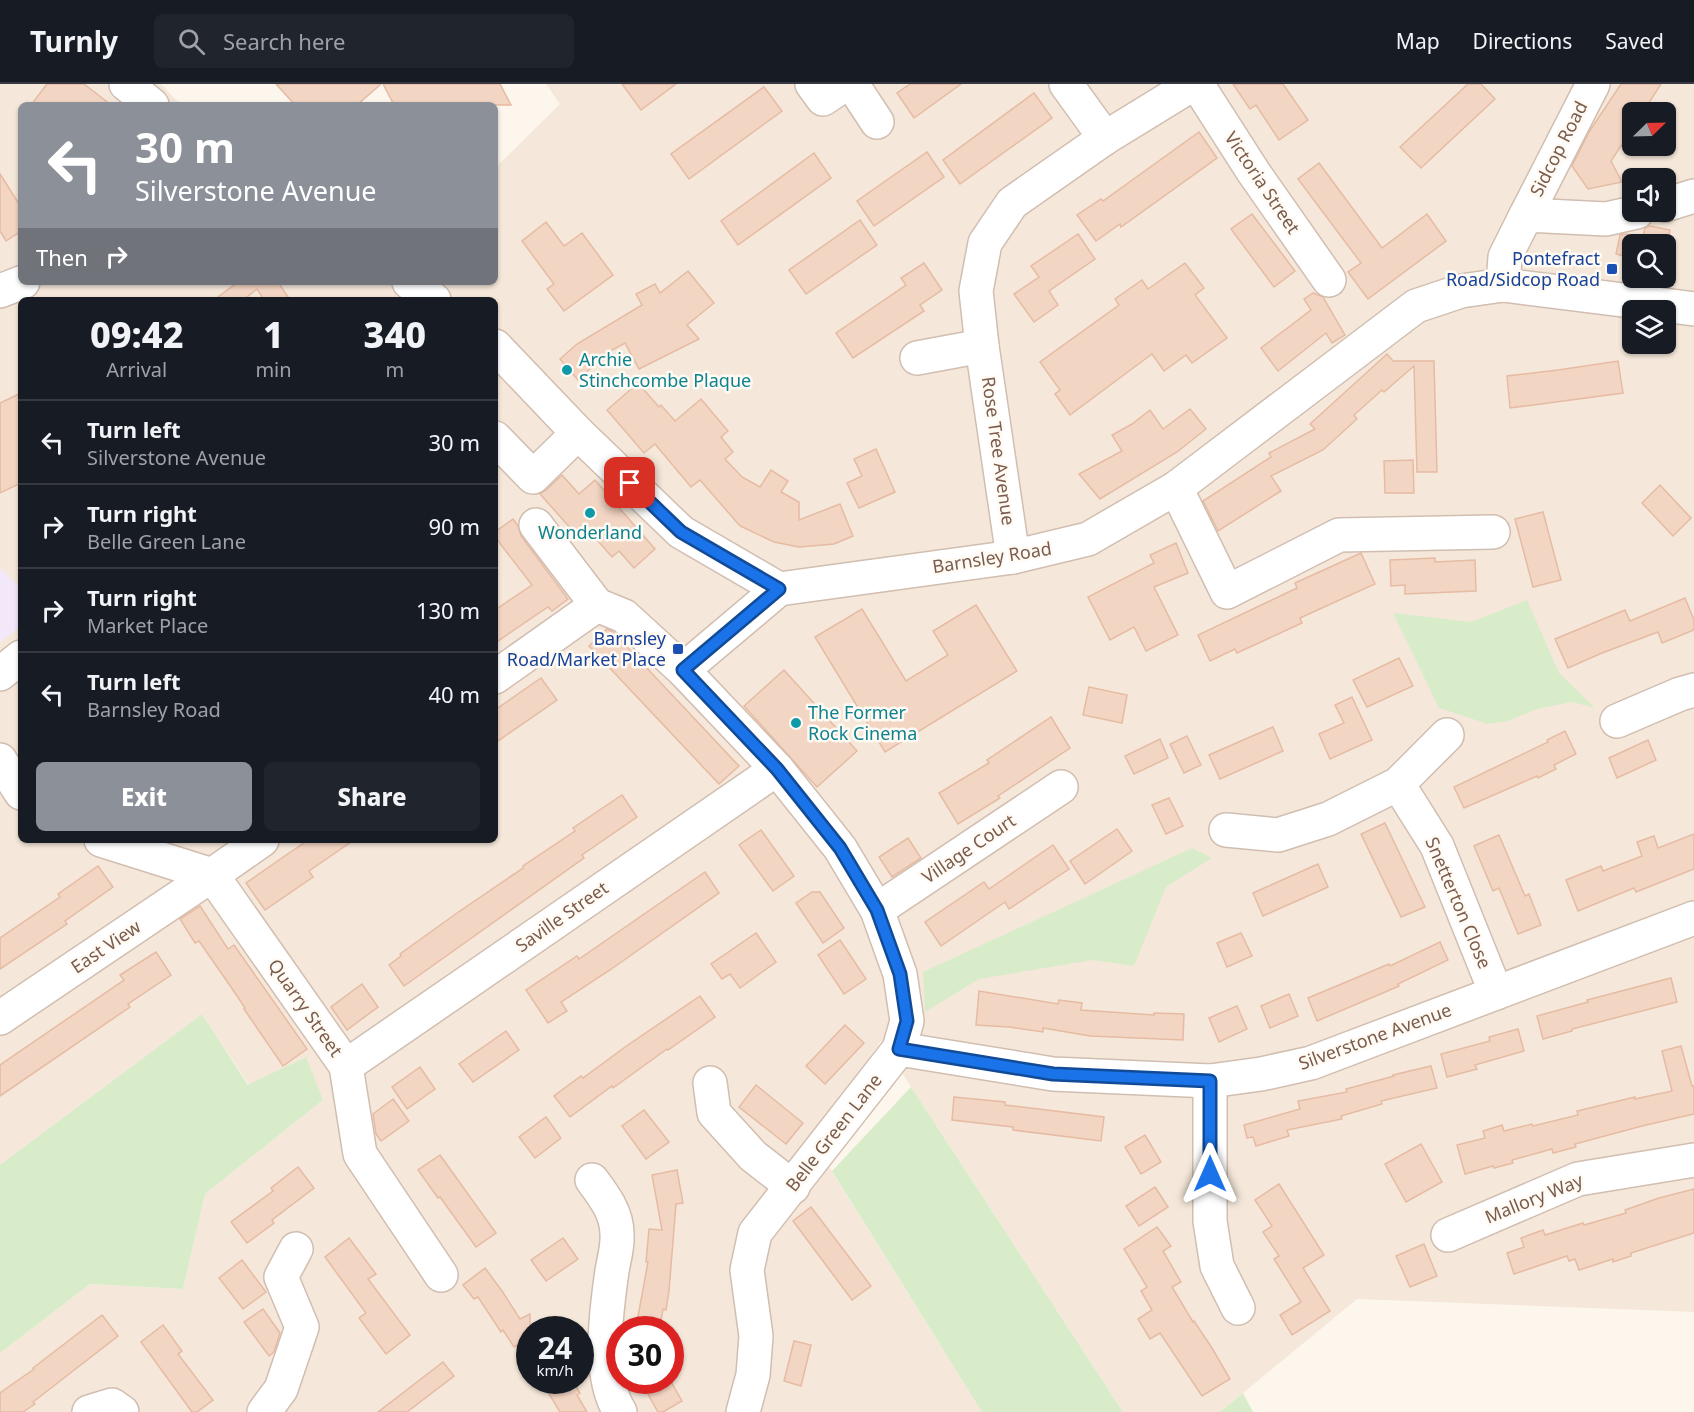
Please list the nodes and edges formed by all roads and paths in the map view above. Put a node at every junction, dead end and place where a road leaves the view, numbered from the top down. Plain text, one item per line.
1 (126, 84) edge
2 (812, 84) edge
3 (845, 84) edge
4 (852, 84) edge
5 (1066, 84) edge
6 (1195, 84) edge
7 (1593, 84) edge
8 (148, 102) edge
9 (877, 122) dead end
10 (1105, 138) junction
11 (1694, 196) edge
12 (1676, 202) edge
13 (1526, 215) junction
14 (1622, 215) edge
15 (1329, 280) dead end
16 (18, 284) edge
17 (413, 285) edge
18 (1503, 285) junction
19 (0, 291) edge
20 (430, 297) edge
21 (1694, 309) edge
22 (982, 346) junction
23 (498, 349) edge
24 (917, 358) dead end
25 (578, 433) junction
26 (498, 441) edge
27 (1176, 488) junction
28 (536, 525) dead end
29 (1494, 532) dead end
30 (1013, 557) junction
31 (779, 589) junction
32 (597, 605) junction
33 (18, 659) edge
34 (683, 670) junction
35 (0, 674) edge
36 (498, 675) edge
37 (1694, 690) edge
38 (1617, 721) dead end
39 (1448, 735) dead end
40 (0, 760) edge
41 (777, 769) junction
42 (1398, 784) junction
43 (1061, 787) dead end
44 (18, 788) edge
45 (1226, 830) dead end
46 (111, 843) edge
47 (258, 843) edge
48 (212, 875) junction
49 (877, 910) junction
50 (1691, 927) edge
51 (1496, 993) junction
52 (0, 1018) edge
53 (899, 1049) junction
54 (346, 1066) junction
55 (1210, 1081) junction
56 (710, 1083) dead end
57 (1694, 1160) edge
58 (592, 1180) dead end
59 (793, 1187) junction
60 (1448, 1235) dead end
61 (296, 1249) dead end
62 (441, 1275) dead end
63 (1238, 1308) dead end
64 (89, 1412) edge
65 (122, 1412) edge
66 (264, 1412) edge
67 (620, 1412) edge
68 (743, 1412) edge

1 - 8 street
2 - 3 street
4 - 9 street
5 - 10 street
6 - 10 street, Rose Tree Avenue
6 - 15 street, Victoria Street
7 - 13 street, Sidcop Road
10 - 22 street, Rose Tree Avenue
11 - 12 street
13 - 14 street
13 - 18 street, Sidcop Road
16 - 19 street
17 - 20 street
18 - 21 street, Barnsley Road
18 - 27 street, Barnsley Road
22 - 24 street
22 - 30 street, Rose Tree Avenue
23 - 25 street
25 - 26 street
25 - 31 street
27 - 29 street
27 - 30 street, Barnsley Road
28 - 32 street
30 - 31 street, Barnsley Road
31 - 34 street
32 - 34 street, Belle Green Lane
32 - 36 street
33 - 35 street
34 - 41 street, Belle Green Lane
37 - 38 street
39 - 42 street
40 - 44 street
41 - 49 street, Belle Green Lane
41 - 54 street, Saville Street
42 - 45 street
42 - 51 street, Snetterton Close
43 - 49 street, Village Court
46 - 48 street
47 - 48 street, East View
48 - 52 street, East View
48 - 54 street, Quarry Street
49 - 53 street, Belle Green Lane
50 - 51 street, Silverstone Avenue
51 - 55 street, Silverstone Avenue
53 - 55 street, Silverstone Avenue
53 - 59 street, Belle Green Lane
54 - 62 street, Quarry Street
55 - 63 street
56 - 59 street
57 - 60 street, Mallory Way
58 - 67 street
59 - 68 street, Belle Green Lane
61 - 66 street
64 - 65 street

